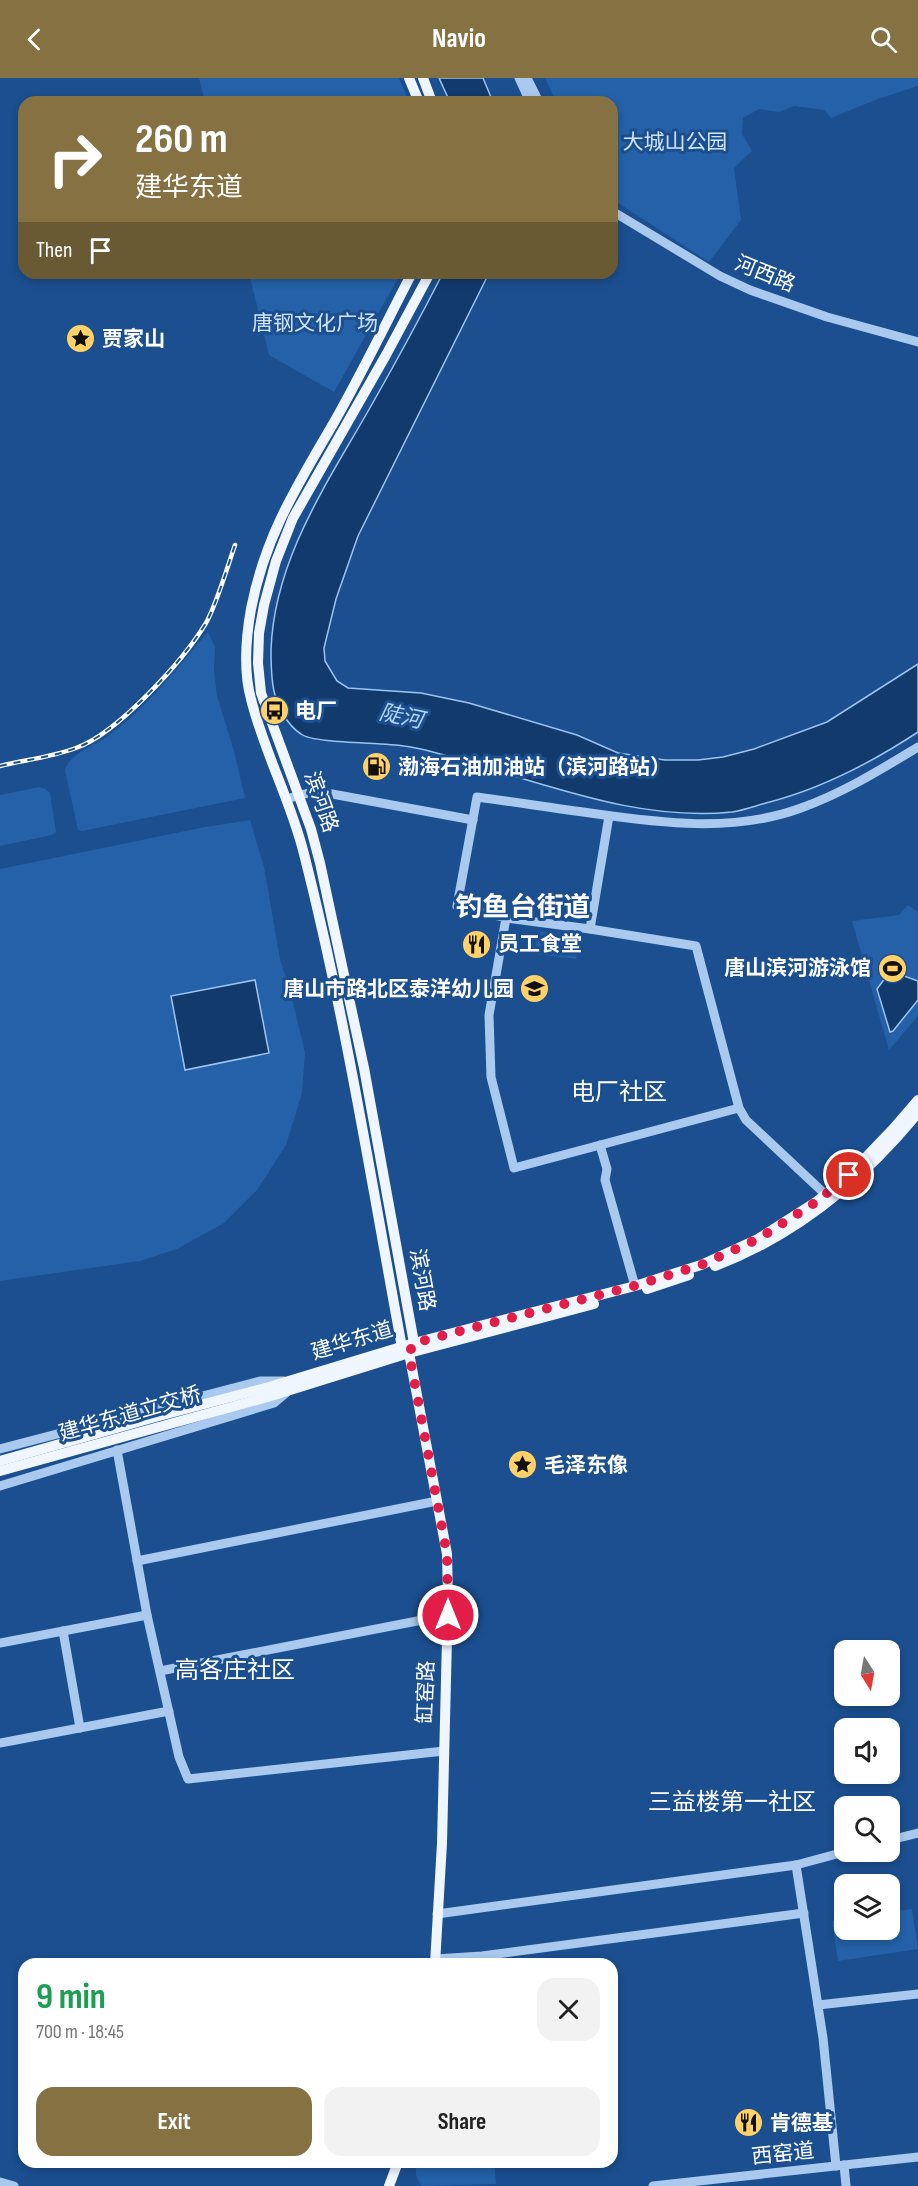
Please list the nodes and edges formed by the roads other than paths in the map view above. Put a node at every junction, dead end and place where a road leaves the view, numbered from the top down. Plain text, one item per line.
1 (409, 78) edge
2 (423, 78) edge
3 (519, 78) edge
4 (527, 78) edge
5 (416, 96) edge
6 (430, 96) edge
7 (527, 96) edge
8 (536, 96) edge
9 (618, 215) edge
10 (409, 279) edge
11 (427, 279) edge
12 (918, 342) edge
13 (918, 747) edge
14 (298, 796) junction
15 (286, 799) junction
16 (609, 816) junction
17 (473, 820) junction
18 (506, 918) junction
19 (590, 929) junction
20 (918, 1100) edge
21 (739, 1108) junction
22 (918, 1113) edge
23 (600, 1145) junction
24 (825, 1194) junction
25 (634, 1286) junction
26 (408, 1348) junction
27 (288, 1385) junction
28 (270, 1391) junction
29 (0, 1449) edge
30 (117, 1450) junction
31 (0, 1461) edge
32 (0, 1471) edge
33 (0, 1486) edge
34 (436, 1501) junction
35 (137, 1561) junction
36 (147, 1615) junction
37 (448, 1615) junction
38 (63, 1630) junction
39 (0, 1643) edge
40 (160, 1671) junction
41 (169, 1711) junction
42 (80, 1728) junction
43 (0, 1743) edge
44 (444, 1751) junction
45 (918, 1833) edge
46 (900, 1838) edge
47 (834, 1855) edge
48 (796, 1865) junction
49 (804, 1913) junction
50 (438, 1914) junction
51 (435, 1958) edge
52 (463, 1958) edge
53 (918, 1994) edge
54 (818, 2005) junction
55 (918, 2157) edge
56 (840, 2166) junction
57 (396, 2168) edge
58 (0, 2182) edge
59 (693, 2184) edge
60 (14, 2186) edge
61 (388, 2186) edge
62 (652, 2186) edge
63 (846, 2186) edge

1 - 5 main road
2 - 6 main road
3 - 7 street
4 - 8 street
9 - 12 street, 河西路
10 - 15 main road, 滨河路
11 - 14 main road, 滨河路
13 - 16 street
14 - 15 street
14 - 17 street
14 - 26 main road, 滨河路
15 - 26 main road, 滨河路
16 - 17 street
16 - 19 street
17 - 18 street
18 - 19 street
18 - 23 street
19 - 21 street
20 - 24 main road, 建华东道
21 - 23 street
21 - 24 street
22 - 26 main road, 建华东道
23 - 25 street
24 - 25 main road, 建华东道
25 - 26 main road, 建华东道
26 - 27 main road, 建华东道
26 - 34 main road, 缸窑路
27 - 28 main road, 建华东道
27 - 29 street
27 - 30 street
28 - 31 main road, 建华东道立交桥
28 - 32 main road, 建华东道立交桥
30 - 33 street
30 - 35 street
34 - 35 street
34 - 37 main road, 缸窑路
35 - 36 street
36 - 38 street
36 - 40 street
37 - 40 street
37 - 44 main road, 缸窑路
38 - 39 street
38 - 42 street
40 - 41 street
41 - 42 street
41 - 44 street
42 - 43 street
44 - 50 main road, 缸窑路
45 - 46 street
47 - 48 street
48 - 49 street
48 - 50 street
49 - 52 street
49 - 54 street
50 - 51 main road, 缸窑路
53 - 54 street
54 - 56 street
55 - 56 street, 西窑道
56 - 59 street, 西窑道
56 - 63 street
57 - 61 main road
58 - 60 street
59 - 62 street, 西窑道

